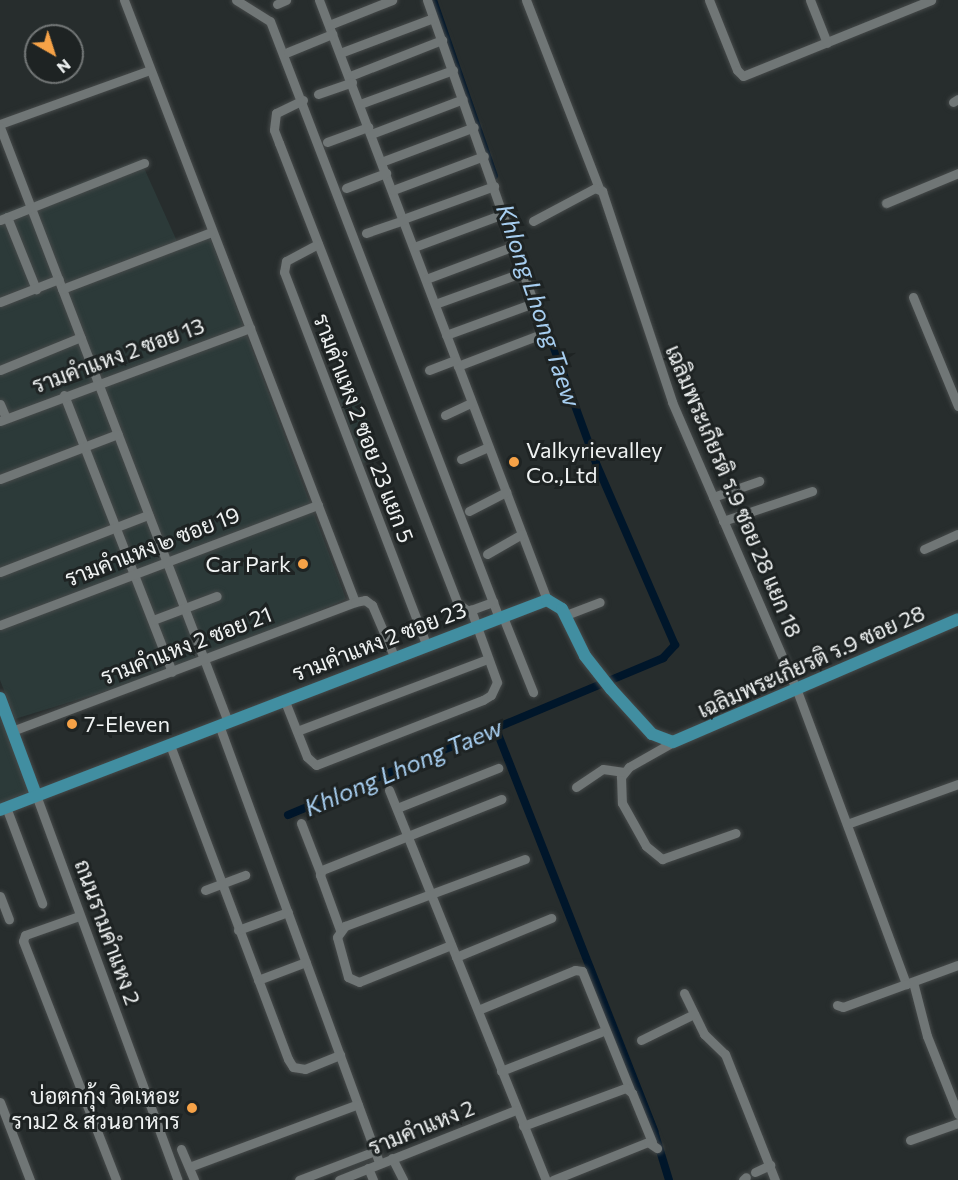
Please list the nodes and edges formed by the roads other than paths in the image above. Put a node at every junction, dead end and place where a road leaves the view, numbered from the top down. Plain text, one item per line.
1 (124, 0) edge
2 (236, 0) edge
3 (319, 0) edge
4 (392, 0) edge
5 (427, 0) edge
6 (526, 0) edge
7 (709, 0) edge
8 (810, 0) edge
9 (932, 0) edge
10 (433, 18) junction
11 (330, 29) junction
12 (442, 40) junction
13 (826, 43) junction
14 (288, 52) dead end
15 (340, 53) junction
16 (150, 70) junction
17 (453, 70) junction
18 (351, 79) junction
19 (318, 94) dead end
20 (463, 99) junction
21 (303, 100) junction
22 (360, 104) junction
23 (0, 126) edge
24 (474, 127) junction
25 (369, 130) junction
26 (327, 142) dead end
27 (5, 151) edge
28 (484, 156) junction
29 (381, 162) junction
30 (144, 163) dead end
31 (386, 173) junction
32 (958, 173) edge
33 (494, 186) junction
34 (346, 188) dead end
35 (599, 188) junction
36 (393, 190) junction
37 (886, 203) dead end
38 (32, 208) junction
39 (503, 214) junction
40 (3, 218) edge
41 (403, 219) junction
42 (533, 221) dead end
43 (211, 232) junction
44 (366, 233) dead end
45 (318, 244) junction
46 (514, 246) junction
47 (414, 247) junction
48 (524, 272) junction
49 (426, 279) junction
50 (61, 284) junction
51 (36, 289) junction
52 (913, 297) dead end
53 (0, 303) edge
54 (534, 303) junction
55 (435, 304) junction
56 (250, 328) junction
57 (446, 335) junction
58 (81, 338) junction
59 (457, 363) junction
60 (0, 370) edge
61 (429, 370) dead end
62 (98, 383) junction
63 (64, 395) junction
64 (0, 404) edge
65 (471, 404) junction
66 (958, 406) edge
67 (445, 415) dead end
68 (3, 419) edge
69 (118, 434) junction
70 (85, 447) junction
71 (489, 447) junction
72 (461, 459) dead end
73 (0, 479) edge
74 (759, 481) dead end
75 (812, 491) dead end
76 (506, 492) junction
77 (712, 497) junction
78 (318, 505) junction
79 (470, 511) dead end
80 (148, 515) junction
81 (723, 521) junction
82 (117, 527) junction
83 (522, 534) junction
84 (958, 534) edge
85 (924, 549) dead end
86 (487, 554) dead end
87 (166, 561) junction
88 (0, 572) edge
89 (135, 573) junction
90 (217, 596) dead end
91 (547, 600) junction
92 (355, 602) junction
93 (493, 602) junction
94 (600, 602) dead end
95 (184, 609) junction
96 (471, 610) junction
97 (566, 615) junction
98 (501, 617) junction
99 (153, 620) junction
100 (958, 620) edge
101 (0, 625) edge
102 (477, 626) junction
103 (426, 644) junction
104 (394, 656) junction
105 (488, 659) junction
106 (203, 661) junction
107 (172, 672) junction
108 (796, 688) junction
109 (533, 692) dead end
110 (0, 698) edge
111 (284, 699) junction
112 (224, 723) junction
113 (7, 727) edge
114 (297, 731) junction
115 (677, 741) junction
116 (170, 745) junction
117 (498, 768) dead end
118 (624, 772) junction
119 (958, 784) edge
120 (576, 787) dead end
121 (389, 790) dead end
122 (36, 795) junction
123 (501, 800) dead end
124 (3, 808) edge
125 (397, 808) junction
126 (301, 823) dead end
127 (847, 824) junction
128 (736, 833) dead end
129 (408, 836) junction
130 (525, 859) dead end
131 (320, 872) junction
132 (246, 875) dead end
133 (221, 884) junction
134 (205, 890) dead end
135 (0, 896) edge
136 (432, 896) junction
137 (42, 903) dead end
138 (288, 912) junction
139 (79, 916) junction
140 (551, 918) dead end
141 (9, 919) dead end
142 (238, 930) junction
143 (340, 930) junction
144 (451, 945) junction
145 (456, 957) junction
146 (306, 962) junction
147 (958, 965) edge
148 (258, 980) junction
149 (909, 983) junction
150 (684, 993) dead end
151 (837, 1005) dead end
152 (478, 1010) junction
153 (694, 1014) junction
154 (601, 1032) dead end
155 (641, 1040) dead end
156 (340, 1056) junction
157 (501, 1071) junction
158 (630, 1090) junction
159 (0, 1102) edge
160 (358, 1104) junction
161 (516, 1110) junction
162 (958, 1114) edge
163 (958, 1123) edge
164 (524, 1126) junction
165 (910, 1140) dead end
166 (181, 1149) dead end
167 (375, 1151) junction
168 (392, 1158) junction
169 (379, 1164) junction
170 (770, 1166) junction
171 (189, 1167) junction
172 (368, 1168) junction
173 (748, 1176) edge
174 (30, 1180) edge
175 (116, 1180) edge
176 (178, 1180) edge
177 (194, 1180) edge
178 (299, 1180) edge
179 (339, 1180) edge
180 (373, 1180) edge
181 (403, 1180) edge
182 (546, 1180) edge
183 (553, 1180) edge
184 (774, 1180) edge

1 - 16 street
2 - 21 street
3 - 11 street
4 - 11 street
5 - 10 street
6 - 35 street, เฉลิมพระเกียรติ ร.9 ซอย 28 แยก 18
7 - 13 street
8 - 13 street
9 - 13 street
10 - 12 street
10 - 15 street
11 - 14 street
11 - 15 street
12 - 17 street
12 - 18 street
15 - 18 street
16 - 23 street
16 - 43 street
17 - 20 street
17 - 22 street
18 - 19 street
18 - 22 street
20 - 24 street
20 - 25 street
21 - 45 street
21 - 93 street
22 - 25 street
23 - 27 street
24 - 28 street
24 - 29 street
25 - 26 street
25 - 29 street
27 - 38 street
28 - 33 street
28 - 36 street
29 - 31 street
30 - 38 street
31 - 34 street
31 - 36 street
32 - 37 street
33 - 39 street
33 - 41 street
35 - 42 street
35 - 77 street, เฉลิมพระเกียรติ ร.9 ซอย 28 แยก 18
36 - 41 street
38 - 40 street
38 - 50 street
39 - 46 street
39 - 47 street
40 - 51 street
41 - 44 street
41 - 47 street
43 - 50 street
43 - 56 street
45 - 96 street
45 - 103 street, รามคำแหง 2 ซอย 23 แยก 5
46 - 48 street
46 - 49 street
47 - 49 street
48 - 54 street
48 - 55 street
49 - 55 street
50 - 51 street
50 - 58 street
51 - 53 street
52 - 66 street
54 - 57 street
54 - 59 street
55 - 57 street
56 - 62 street, รามคำแหง 2 ซอย 13
56 - 78 street
57 - 59 street
58 - 60 street
58 - 62 street
59 - 61 street
59 - 65 street
62 - 63 street, รามคำแหง 2 ซอย 13
62 - 69 street
63 - 68 street, รามคำแหง 2 ซอย 13
63 - 70 street
64 - 68 street
65 - 67 street
65 - 71 street
69 - 70 street
69 - 80 street
70 - 73 street
70 - 82 street
71 - 72 street
71 - 76 street
74 - 77 street
75 - 81 street
76 - 79 street
76 - 83 street
77 - 81 street, เฉลิมพระเกียรติ ร.9 ซอย 28 แยก 18
78 - 87 street, รามคำแหง ๒ ซอย 19
78 - 92 street
80 - 82 street
80 - 87 street
81 - 108 street, เฉลิมพระเกียรติ ร.9 ซอย 28 แยก 18
82 - 88 street
82 - 89 street
83 - 86 street
83 - 91 street
84 - 85 street
87 - 89 street, รามคำแหง ๒ ซอย 19
87 - 95 street
89 - 99 street
89 - 101 street, รามคำแหง ๒ ซอย 19
90 - 95 street
91 - 97 main road
91 - 98 main road, รามคำแหง 2 ซอย 23
92 - 104 street
92 - 106 street, รามคำแหง 2 ซอย 21
93 - 96 street
93 - 98 street
94 - 97 street
95 - 99 street
95 - 106 street
96 - 102 street
97 - 115 main road
98 - 102 main road, รามคำแหง 2 ซอย 23
98 - 109 street
99 - 107 street
100 - 108 main road, เฉลิมพระเกียรติ ร.9 ซอย 28
102 - 103 main road, รามคำแหง 2 ซอย 23
102 - 105 street
103 - 104 main road, รามคำแหง 2 ซอย 23
104 - 111 main road, รามคำแหง 2 ซอย 23
105 - 114 street
105 - 114 street
106 - 107 street, รามคำแหง 2 ซอย 21
106 - 112 street
107 - 113 street, รามคำแหง 2 ซอย 21
108 - 115 main road, เฉลิมพระเกียรติ ร.9 ซอย 28
108 - 127 street, เฉลิมพระเกียรติ ร.9 ซอย 28 แยก 18
110 - 113 main road, ถนนรามคำแหง 2
111 - 112 main road, รามคำแหง 2 ซอย 23
111 - 114 street
112 - 116 main road, รามคำแหง 2 ซอย 23
112 - 138 street
113 - 122 main road, ถนนรามคำแหง 2
115 - 118 street
116 - 122 main road, รามคำแหง 2 ซอย 23
116 - 133 street
117 - 125 street
118 - 120 street
118 - 128 street
119 - 127 street
121 - 125 street
122 - 124 main road, รามคำแหง 2 ซอย 23
122 - 139 street, ถนนรามคำแหง 2
123 - 129 street
124 - 137 street
125 - 129 street
126 - 131 street
127 - 149 street, เฉลิมพระเกียรติ ร.9 ซอย 28 แยก 18
129 - 131 street
129 - 136 street
130 - 136 street
131 - 143 street
132 - 133 street
133 - 134 street
133 - 142 street
135 - 141 street
136 - 143 street
136 - 144 street
138 - 142 street
138 - 146 street
139 - 175 street
139 - 176 street, ถนนรามคำแหง 2
140 - 145 street
142 - 148 street
143 - 144 street
144 - 145 street
145 - 152 street
146 - 148 street
146 - 156 street
147 - 149 street
148 - 156 street
149 - 151 street
149 - 162 street, เฉลิมพระเกียรติ ร.9 ซอย 28 แยก 18
150 - 153 street
152 - 157 street
152 - 158 street
153 - 155 street
153 - 170 street
154 - 157 street
156 - 160 street
157 - 161 street
158 - 164 street
158 - 183 street
159 - 174 street
160 - 167 street
160 - 171 street
161 - 164 street
161 - 168 street, รามคำแหง 2
163 - 165 street
164 - 182 street
166 - 171 street
167 - 169 street
167 - 178 street
168 - 169 street, รามคำแหง 2
168 - 181 street
169 - 172 street, รามคำแหง 2
170 - 173 street
170 - 184 street
171 - 177 street
172 - 179 street, รามคำแหง 2
172 - 180 street

